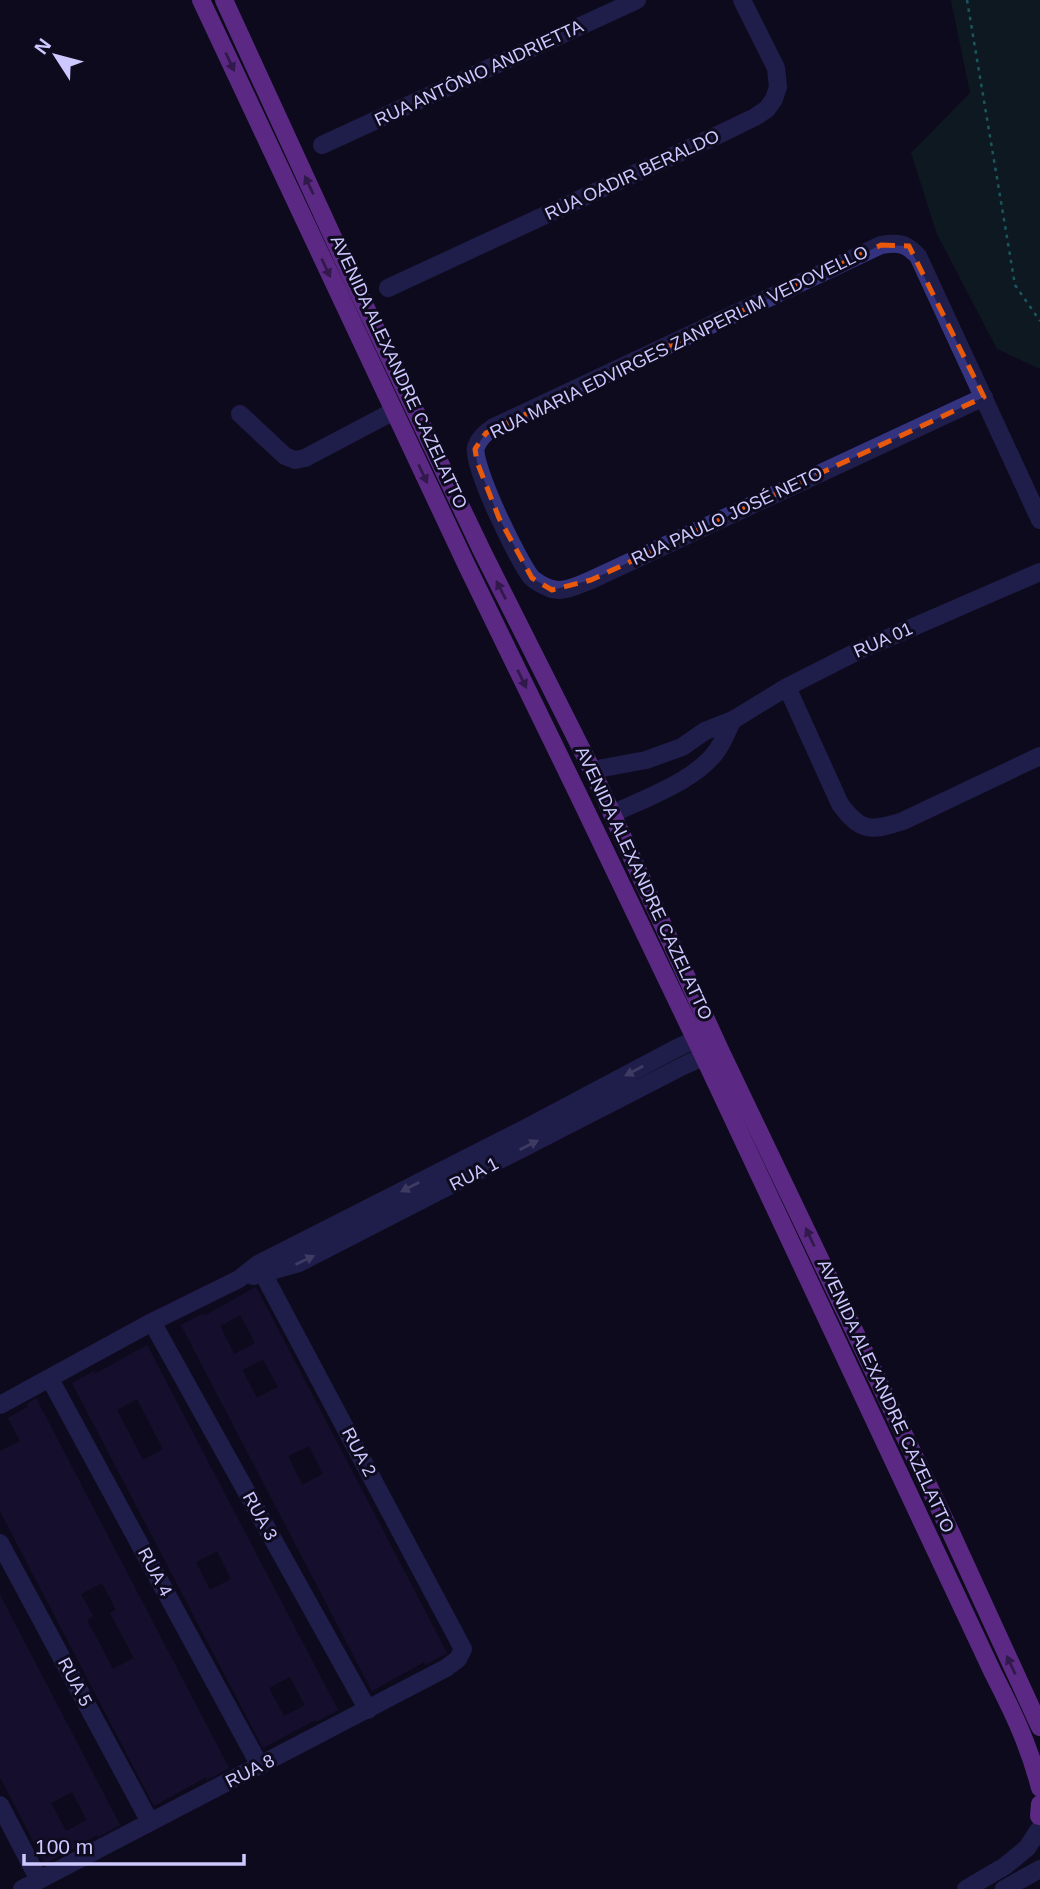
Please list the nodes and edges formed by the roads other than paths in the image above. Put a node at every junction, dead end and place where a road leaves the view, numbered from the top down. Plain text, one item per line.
1 (201, 0) edge
2 (224, 0) edge
3 (637, 0) edge
4 (742, 0) edge
5 (322, 145) dead end
6 (387, 288) dead end
7 (984, 397) junction
8 (394, 411) junction
9 (240, 415) dead end
10 (499, 518) joint
11 (1040, 520) edge
12 (1040, 572) edge
13 (788, 687) junction
14 (733, 720) junction
15 (1040, 756) edge
16 (592, 770) junction
17 (612, 814) junction
18 (712, 1032) junction
19 (695, 1040) junction
20 (712, 1053) junction
21 (261, 1269) junction
22 (152, 1322) junction
23 (50, 1378) junction
24 (0, 1405) edge
25 (0, 1543) edge
26 (460, 1641) joint
27 (368, 1710) junction
28 (1040, 1727) edge
29 (260, 1766) junction
30 (1040, 1788) edge
31 (1040, 1804) edge
32 (0, 1805) edge
33 (1040, 1816) edge
34 (150, 1822) junction
35 (1040, 1828) edge
36 (1040, 1869) edge
37 (39, 1880) junction
38 (22, 1889) edge
39 (966, 1889) edge
40 (1004, 1889) edge

1 -> 8 main road, AVENIDA ALEXANDRE CAZELATTO
16 -> 2 main road, AVENIDA ALEXANDRE CAZELATTO
3 - 5 street, RUA ANTÔNIO ANDRIETTA
4 - 6 street, RUA OADIR BERALDO
7 - 10 street, RUA PAULO JOSÉ NETO
7 - 10 street, RUA MARIA EDVIRGES ZANPERLIM VEDOVELLO
7 - 11 street, RUA MARIA EDVIRGES ZANPERLIM VEDOVELLO
8 - 9 street
8 -> 19 main road, AVENIDA ALEXANDRE CAZELATTO
12 - 13 street, RUA 01
13 - 14 street, RUA 01
13 - 15 street
14 - 16 street, RUA 01
14 - 17 street
16 - 17 main road, AVENIDA ALEXANDRE CAZELATTO
17 - 18 main road, AVENIDA ALEXANDRE CAZELATTO
18 - 19 street, RUA 1
18 - 20 main road, AVENIDA ALEXANDRE CAZELATTO
19 - 20 main road, AVENIDA ALEXANDRE CAZELATTO
19 -> 21 street, RUA 1
21 -> 20 street, RUA 1
28 -> 20 main road, AVENIDA ALEXANDRE CAZELATTO
20 - 30 main road, AVENIDA ALEXANDRE CAZELATTO
21 - 22 street, RUA 1
21 - 26 street, RUA 2
22 - 23 street, RUA 1
22 - 27 street, RUA 3
23 - 24 street, RUA 1
23 - 29 street, RUA 4
25 - 34 street, RUA 5
26 - 27 street, RUA 8
27 - 29 street, RUA 8
29 - 34 street, RUA 8
31 - 33 main road
32 - 37 street
34 - 37 street, RUA 8
35 - 39 street
36 - 40 street
37 - 38 street, RUA 8

